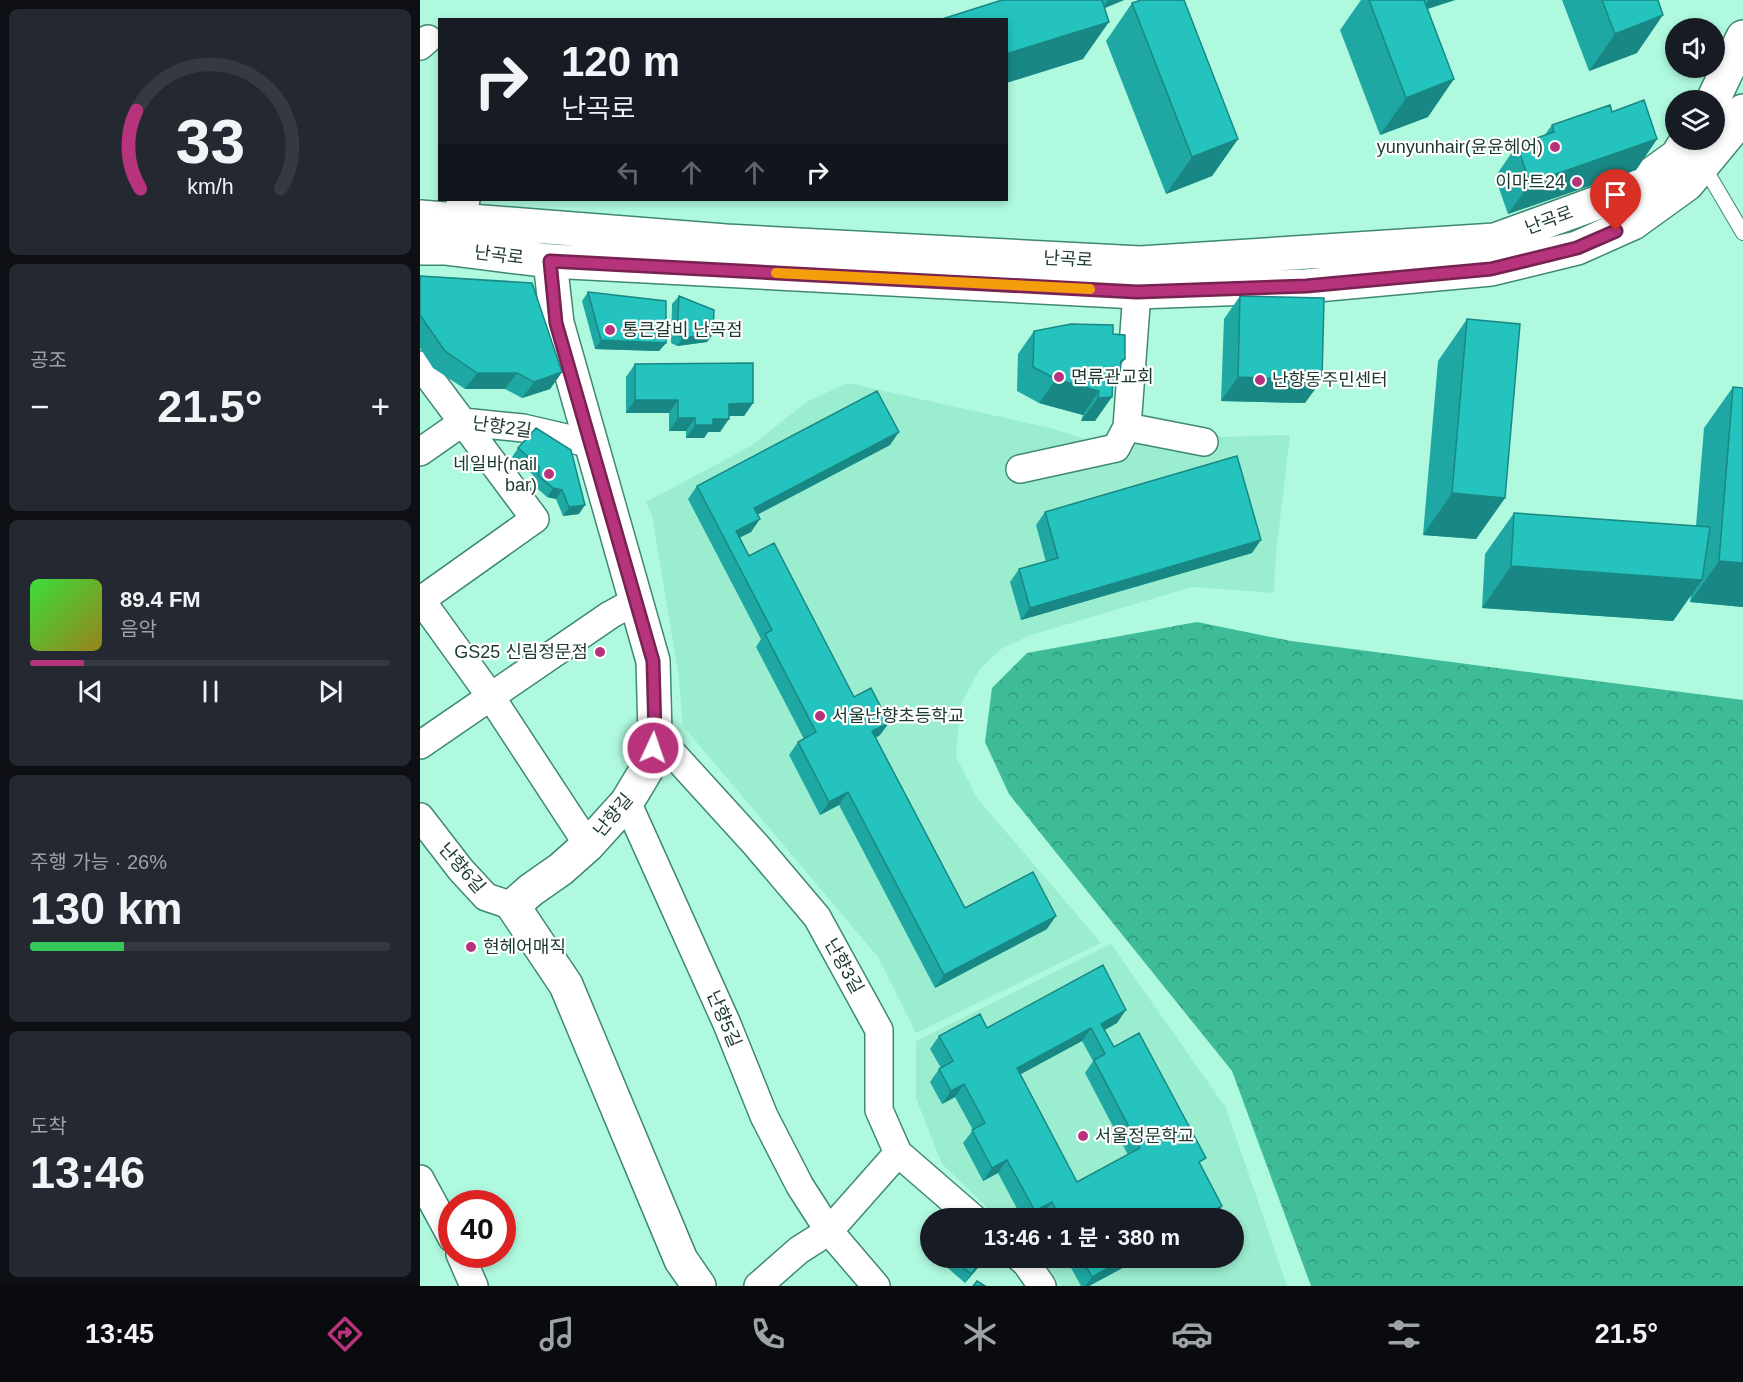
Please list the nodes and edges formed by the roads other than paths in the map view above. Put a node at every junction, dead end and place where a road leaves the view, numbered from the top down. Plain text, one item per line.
1 (1743, 37) edge
2 (1718, 90) edge
3 (1743, 111) edge
4 (1695, 152) edge
5 (420, 217) edge
6 (446, 229) edge
7 (1743, 233) edge
8 (550, 261) junction
9 (1137, 292) junction
10 (420, 365) edge
11 (463, 422) junction
12 (1127, 428) junction
13 (1203, 442) dead end
14 (592, 444) junction
15 (420, 452) edge
16 (1020, 470) dead end
17 (421, 599) edge
18 (637, 600) junction
19 (490, 697) junction
20 (655, 734) junction
21 (420, 745) edge
22 (627, 802) junction
23 (420, 818) edge
24 (588, 845) junction
25 (513, 906) junction
26 (898, 1153) junction
27 (420, 1179) edge
28 (961, 1208) edge
29 (438, 1212) edge
30 (829, 1231) junction
31 (466, 1268) edge
32 (1029, 1268) edge
33 (474, 1286) edge
34 (699, 1286) edge
35 (758, 1286) edge
36 (876, 1286) edge
37 (1042, 1286) edge

1 - 2 main road
3 - 4 main road, 난곡로
4 - 6 main road, 난곡로
4 - 7 lane
4 - 9 main road, 난곡로
5 - 6 main road, 난곡로
6 - 8 main road, 난곡로
8 - 9 main road, 난곡로
8 - 14 main road, 난향길
9 - 12 street
10 - 11 street
11 - 14 street, 난향2길
11 - 15 street, 난향2길
11 - 17 street
12 - 13 street
12 - 16 street
14 - 18 main road, 난향길
17 - 19 street, 난향길
18 - 19 street
18 - 20 main road, 난향길
19 - 21 street
19 - 24 street, 난향길
20 - 22 main road, 난향길
20 - 26 street, 난향3길
22 - 24 main road, 난향길
22 - 30 street, 난향5길
23 - 25 street, 난향6길
24 - 25 main road, 난향길
25 - 34 main road
26 - 28 street, 난향3길
26 - 30 street
27 - 29 street
30 - 35 street
30 - 36 street, 난향5길
31 - 33 street
32 - 37 street

